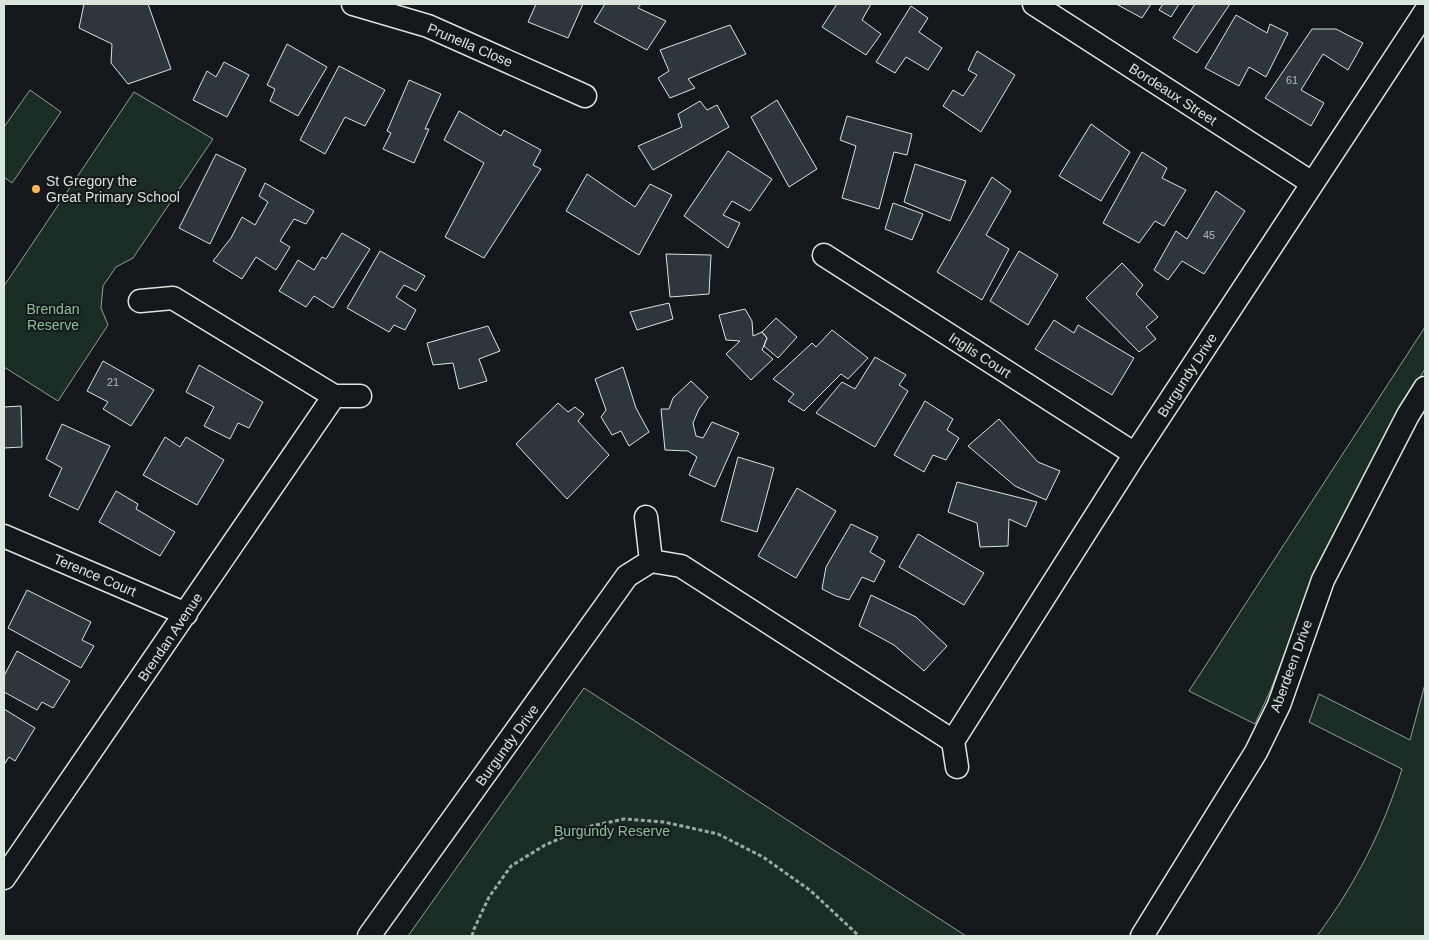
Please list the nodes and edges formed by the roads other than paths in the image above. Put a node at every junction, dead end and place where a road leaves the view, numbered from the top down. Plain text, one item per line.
1 (353, 4) edge
2 (1034, 4) edge
3 (1416, 4) edge
4 (1425, 11) edge
5 (585, 96) dead end
6 (1312, 184) junction
7 (824, 255) dead end
8 (140, 301) dead end
9 (1425, 388) edge
10 (334, 396) junction
11 (360, 396) dead end
12 (1135, 454) junction
13 (646, 517) dead end
14 (4, 536) edge
15 (651, 561) junction
16 (186, 614) junction
17 (952, 740) junction
18 (957, 767) dead end
19 (4, 878) edge
20 (369, 936) edge
21 (1142, 936) edge

1 - 5 street, Prunella Close
2 - 6 street, Bordeaux Street
3 - 4 street
4 - 6 street, Burgundy Drive
6 - 12 street, Burgundy Drive
7 - 12 street, Inglis Court
8 - 10 street
9 - 21 street, Aberdeen Drive
10 - 11 street
10 - 16 street, Brendan Avenue
12 - 17 street, Burgundy Drive
13 - 15 street
14 - 16 street, Terence Court
15 - 17 street
15 - 20 street, Burgundy Drive
16 - 19 street, Brendan Avenue
17 - 18 street

